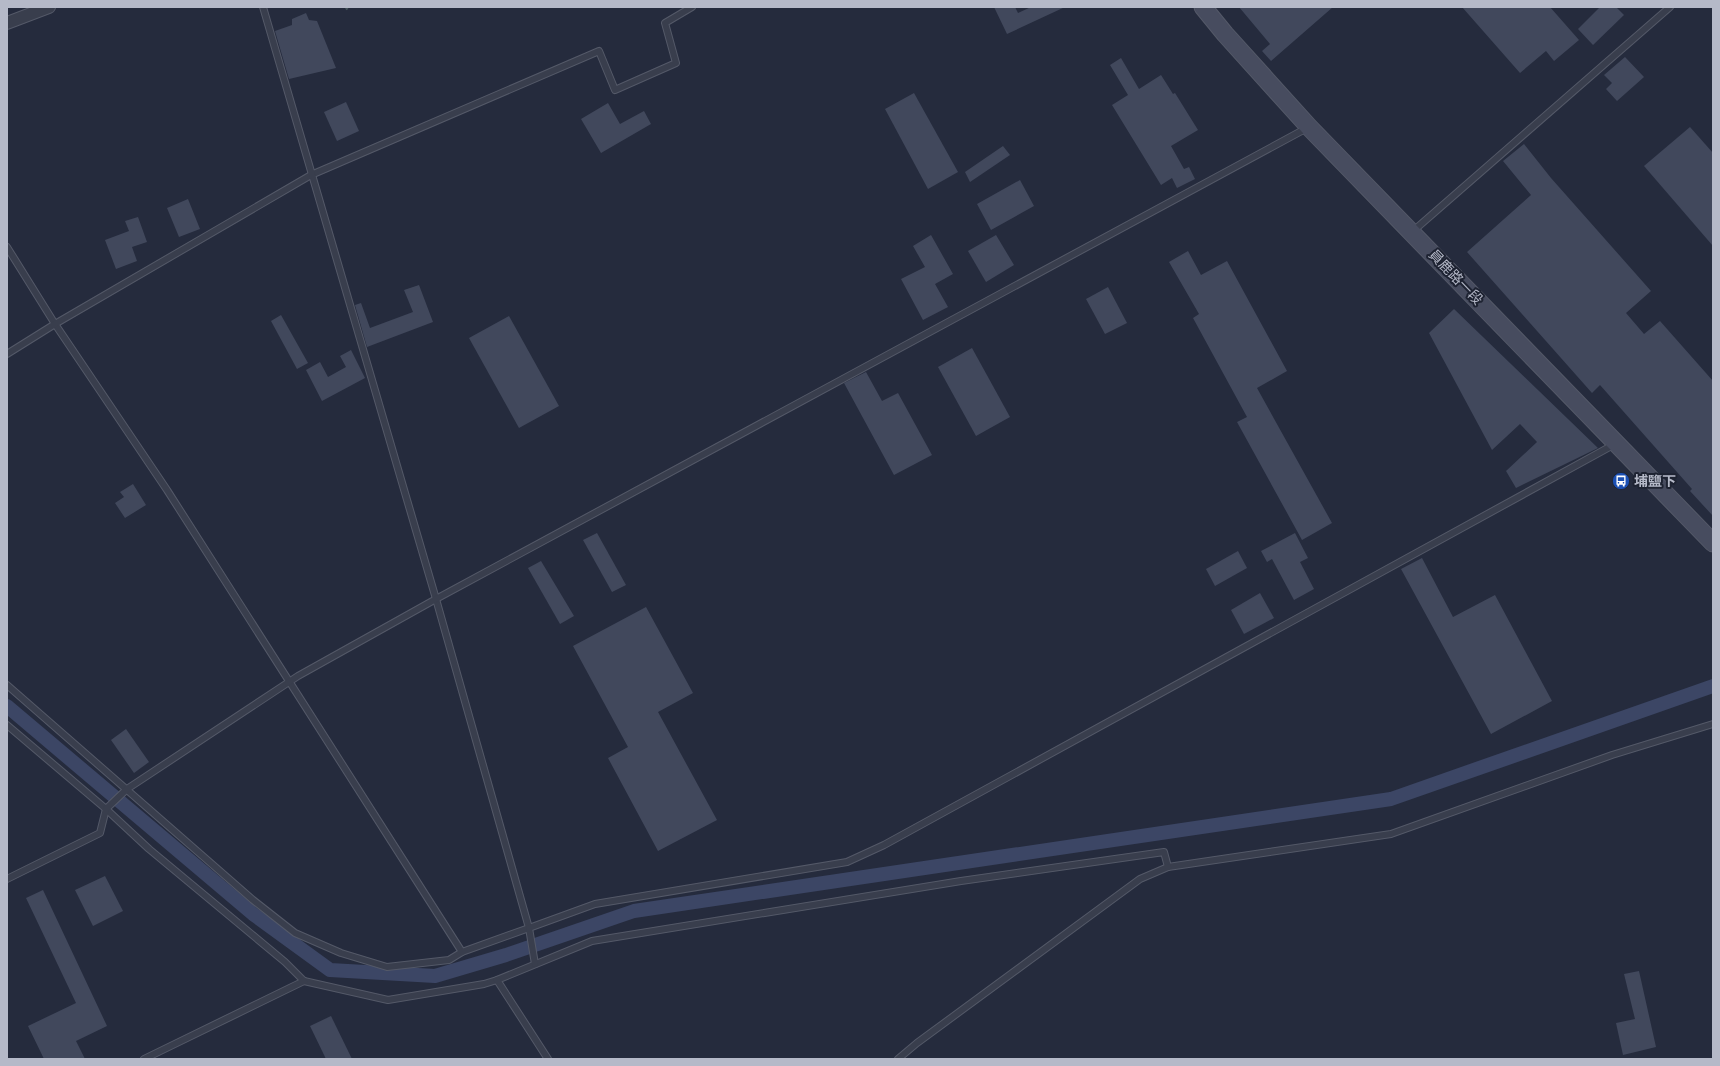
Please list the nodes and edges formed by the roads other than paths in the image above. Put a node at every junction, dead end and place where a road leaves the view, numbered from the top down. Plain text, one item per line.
1 (49, 7) edge
2 (263, 7) edge
3 (692, 7) edge
4 (1203, 7) edge
5 (1670, 7) edge
6 (7, 23) edge
7 (1309, 127) junction
8 (311, 175) junction
9 (1412, 232) junction
10 (7, 247) edge
11 (55, 324) junction
12 (7, 354) edge
13 (1617, 443) junction
14 (1709, 535) edge
15 (436, 599) junction
16 (289, 682) junction
17 (7, 685) edge
18 (1713, 724) edge
19 (7, 725) edge
20 (127, 789) junction
21 (106, 809) junction
22 (1168, 867) junction
23 (7, 879) edge
24 (528, 928) junction
25 (462, 952) junction
26 (535, 964) junction
27 (497, 980) junction
28 (304, 981) junction
29 (144, 1059) edge
30 (548, 1059) edge
31 (898, 1059) edge

1 - 6 street
2 - 8 lane
3 - 8 lane
4 - 7 main road, 員鹿路一段
5 - 9 lane
7 - 9 main road, 員鹿路一段
7 - 15 lane
8 - 11 lane
8 - 15 lane
9 - 13 main road, 員鹿路一段
10 - 11 lane
11 - 12 lane
11 - 16 lane
13 - 14 main road, 員鹿路一段
13 - 24 lane
15 - 16 lane
15 - 24 lane
16 - 20 lane
16 - 25 lane
17 - 20 lane
18 - 22 lane
19 - 21 lane
20 - 21 lane
20 - 25 lane
21 - 23 lane
21 - 28 lane
22 - 26 lane
22 - 31 lane
24 - 25 lane
24 - 26 lane
26 - 27 lane
27 - 28 lane
27 - 30 lane
28 - 29 lane

